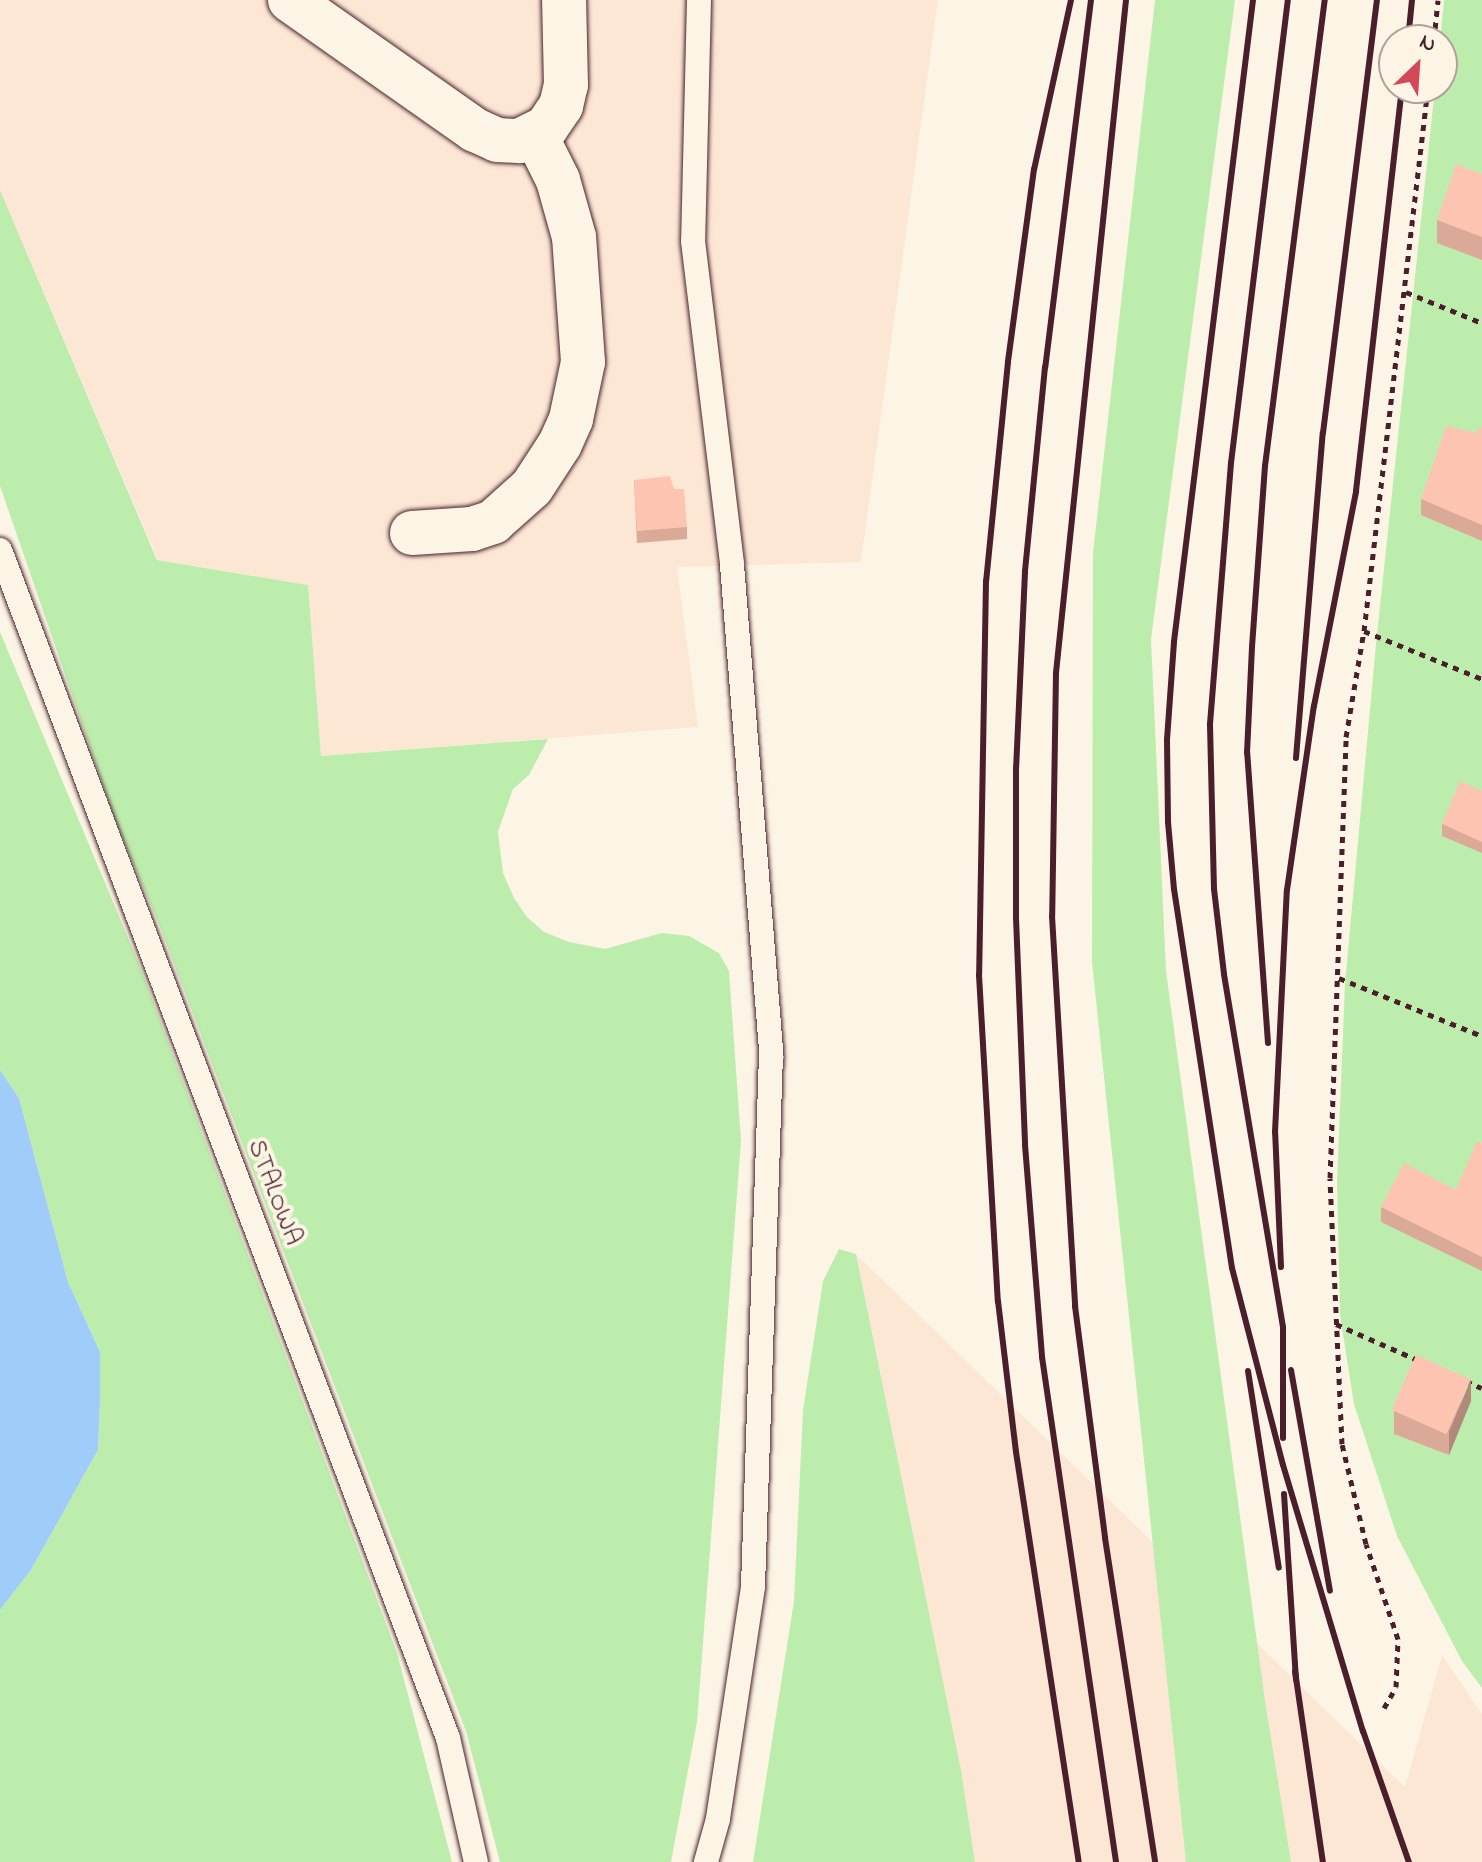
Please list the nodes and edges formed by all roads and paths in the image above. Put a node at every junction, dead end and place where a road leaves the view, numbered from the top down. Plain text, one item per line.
1 (290, 0) edge
2 (564, 0) edge
3 (699, 0) edge
4 (1438, 0) edge
5 (1436, 24) edge
6 (1426, 104) edge
7 (536, 136) junction
8 (1406, 292) junction
9 (1482, 323) edge
10 (412, 533) dead end
11 (0, 550) edge
12 (1364, 631) junction
13 (1482, 679) edge
14 (1339, 978) junction
15 (1482, 1036) edge
16 (1336, 1324) junction
17 (1424, 1362) edge
18 (1453, 1375) edge
19 (1482, 1388) edge
20 (1384, 1708) dead end
21 (476, 1862) edge
22 (706, 1862) edge

1 - 7 street
2 - 7 street
3 - 22 lane
4 - 5 path
6 - 8 path
7 - 10 street
8 - 9 path
8 - 12 path
11 - 21 lane, STALOWA
12 - 13 path
12 - 14 path
14 - 15 path
14 - 16 path
16 - 17 path
16 - 20 path
18 - 19 path

